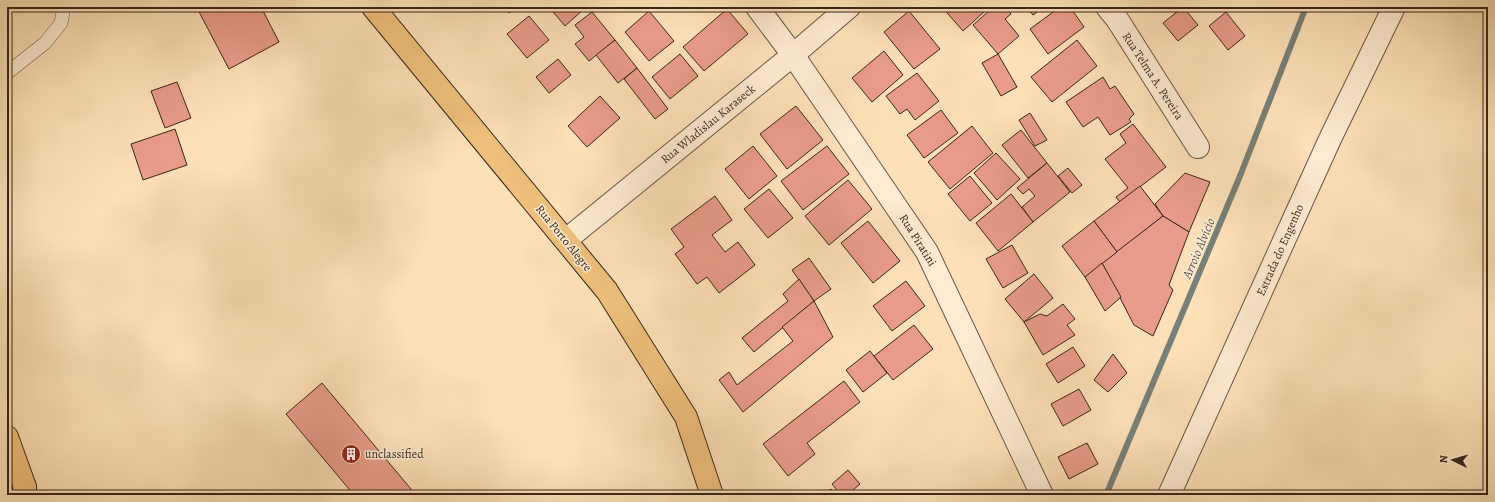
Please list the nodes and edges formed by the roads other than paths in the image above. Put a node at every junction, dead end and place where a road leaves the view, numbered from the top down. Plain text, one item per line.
1 (64, 7) edge
2 (373, 7) edge
3 (757, 7) edge
4 (849, 7) edge
5 (1107, 7) edge
6 (1394, 7) edge
7 (793, 56) junction
8 (7, 73) edge
9 (1198, 147) dead end
10 (566, 240) junction
11 (7, 437) edge
12 (24, 491) edge
13 (712, 495) edge
14 (1042, 495) edge
15 (1169, 495) edge

1 - 8 lane
2 - 10 main road, Rua Porto Alegre
3 - 7 street, Rua Piratini
4 - 7 street, Rua Wladislau Karaseck
5 - 9 street, Rua Telma A. Pereira
6 - 15 street, Estrada do Engenho
7 - 10 street, Rua Wladislau Karaseck
7 - 14 street, Rua Piratini
10 - 13 main road, Rua Porto Alegre
11 - 12 main road

